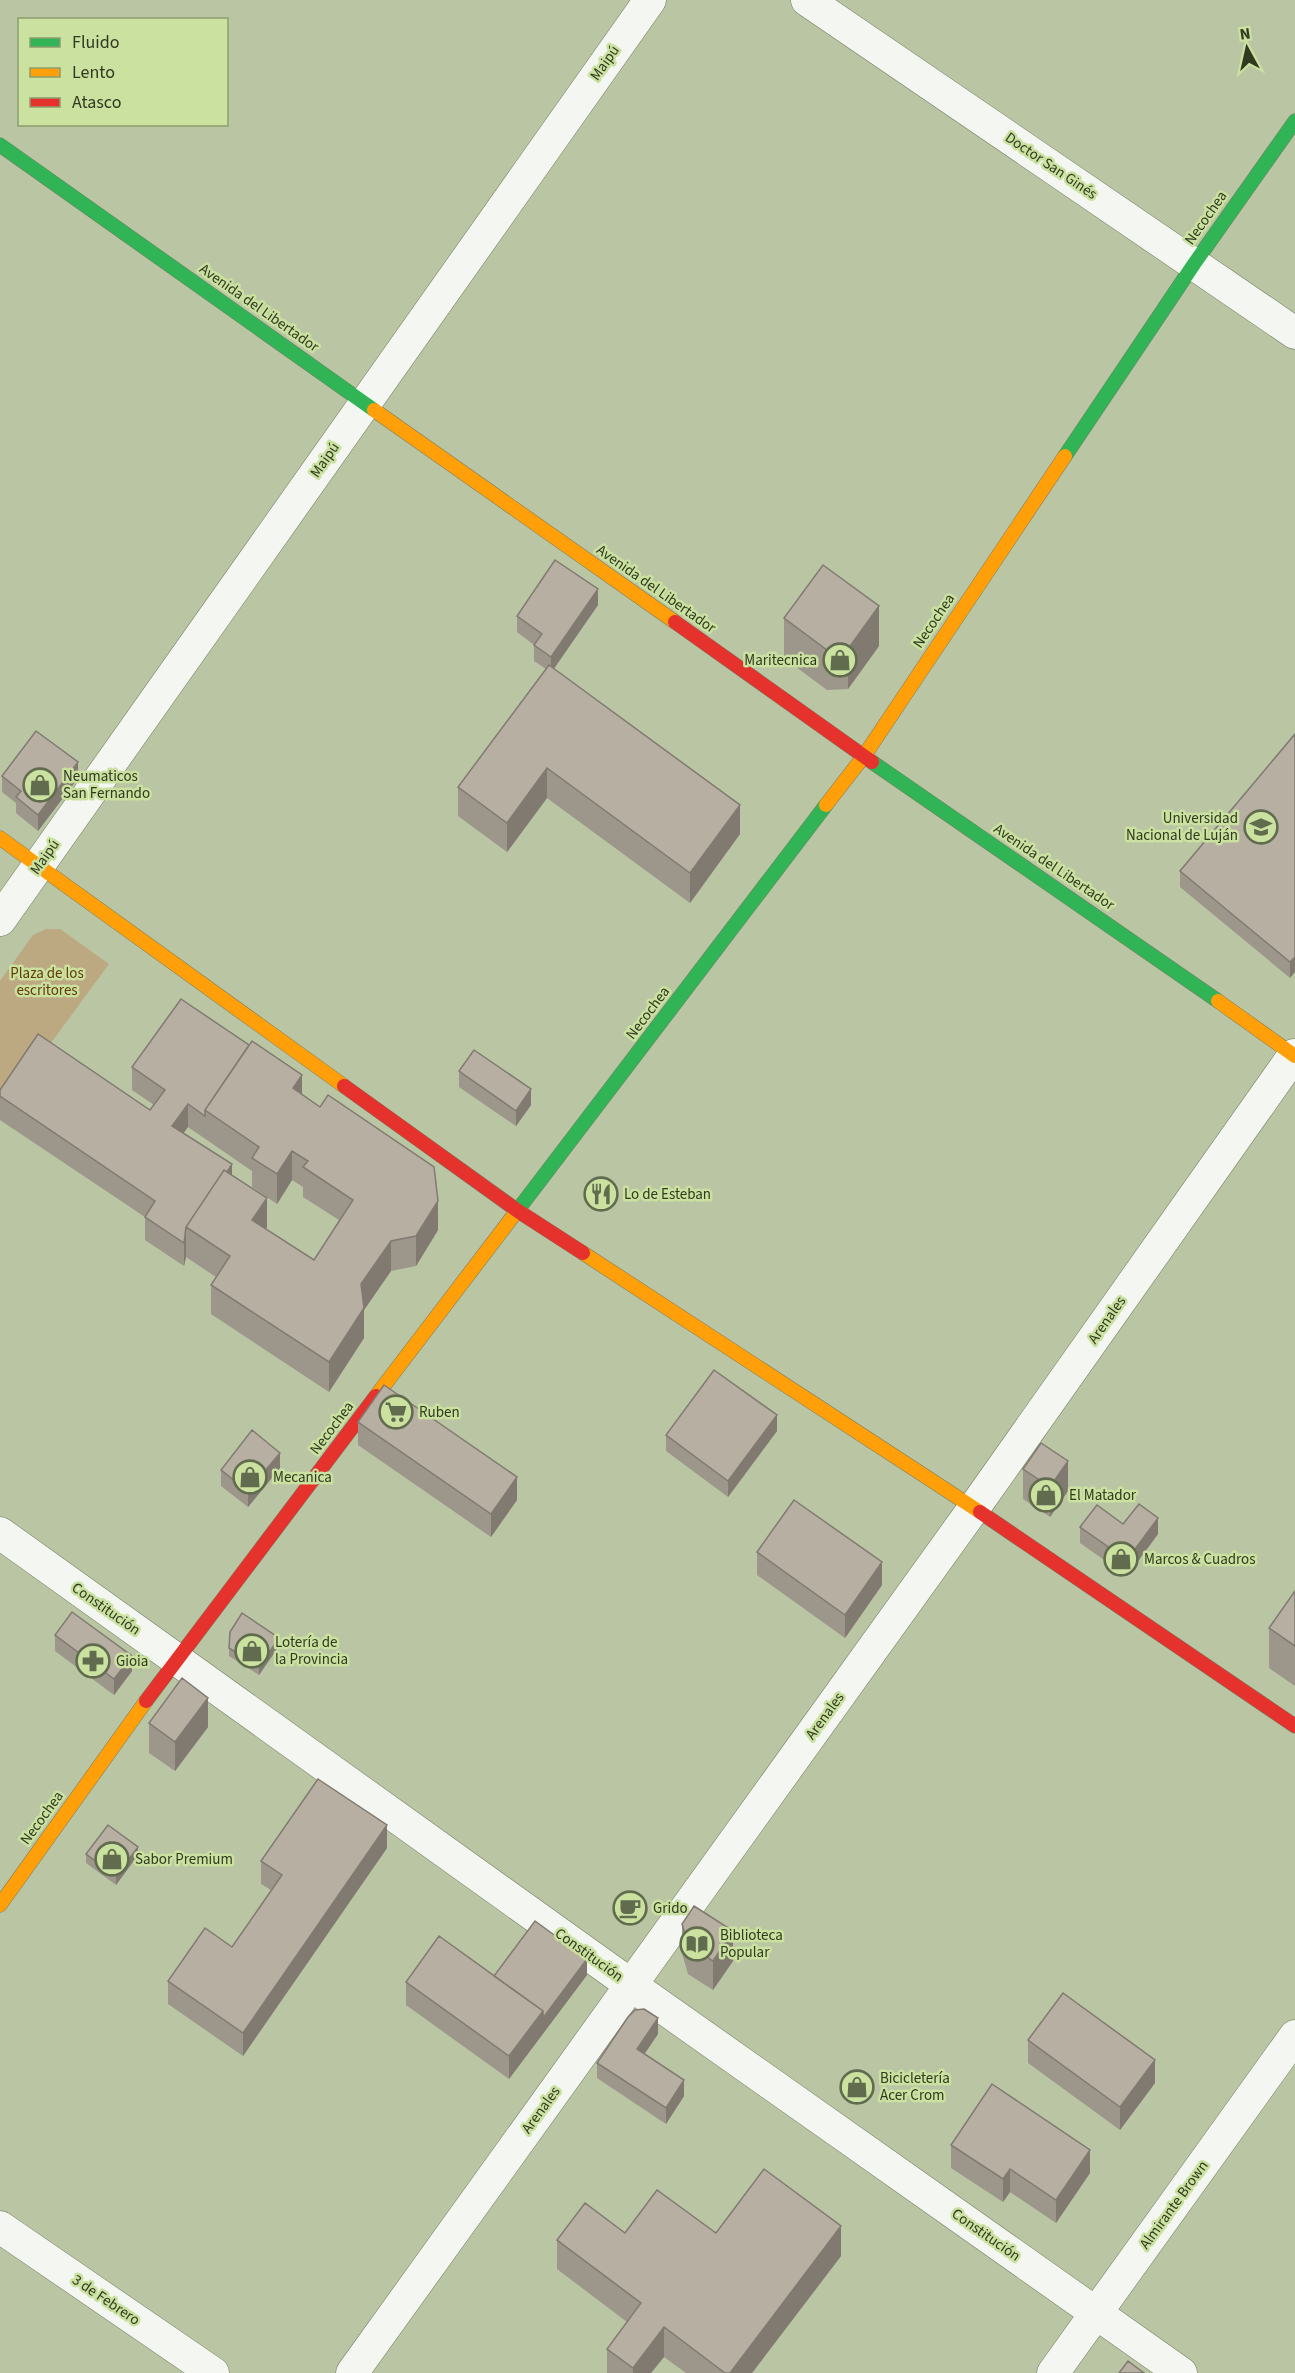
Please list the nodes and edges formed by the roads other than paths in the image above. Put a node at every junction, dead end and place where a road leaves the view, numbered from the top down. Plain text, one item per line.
1 (650, 0) edge
2 (807, 0) edge
3 (1295, 121) edge
4 (0, 145) edge
5 (1194, 264) junction
6 (1295, 333) edge
7 (365, 403) junction
8 (864, 756) junction
9 (0, 838) edge
10 (39, 865) junction
11 (0, 920) edge
12 (1295, 1056) edge
13 (518, 1211) junction
14 (975, 1508) junction
15 (0, 1533) edge
16 (176, 1659) junction
17 (1295, 1726) edge
18 (0, 1905) edge
19 (631, 1985) junction
20 (1295, 2036) edge
21 (0, 2227) edge
22 (1096, 2313) junction
23 (213, 2373) edge
24 (352, 2373) edge
25 (1053, 2373) edge
26 (1181, 2373) edge

1 - 7 street, Maipú
2 - 5 street, Doctor San Ginés
3 - 5 main road, Necochea
4 - 7 main road, Avenida del Libertador
5 - 6 street, Doctor San Ginés
5 - 8 main road, Necochea
7 - 8 main road, Avenida del Libertador
7 - 10 street, Maipú
8 - 12 main road, Avenida del Libertador
8 - 13 main road, Necochea
9 - 10 main road
10 - 11 street, Maipú
10 - 13 main road
12 - 14 street, Arenales
13 - 14 main road
13 - 16 main road, Necochea
14 - 17 main road
14 - 19 street, Arenales
15 - 16 street, Constitución
16 - 18 main road, Necochea
16 - 19 street, Constitución
19 - 22 street, Constitución
19 - 24 street, Arenales
20 - 22 street, Almirante Brown
21 - 23 street, 3 de Febrero
22 - 25 street, Almirante Brown
22 - 26 street, Constitución

